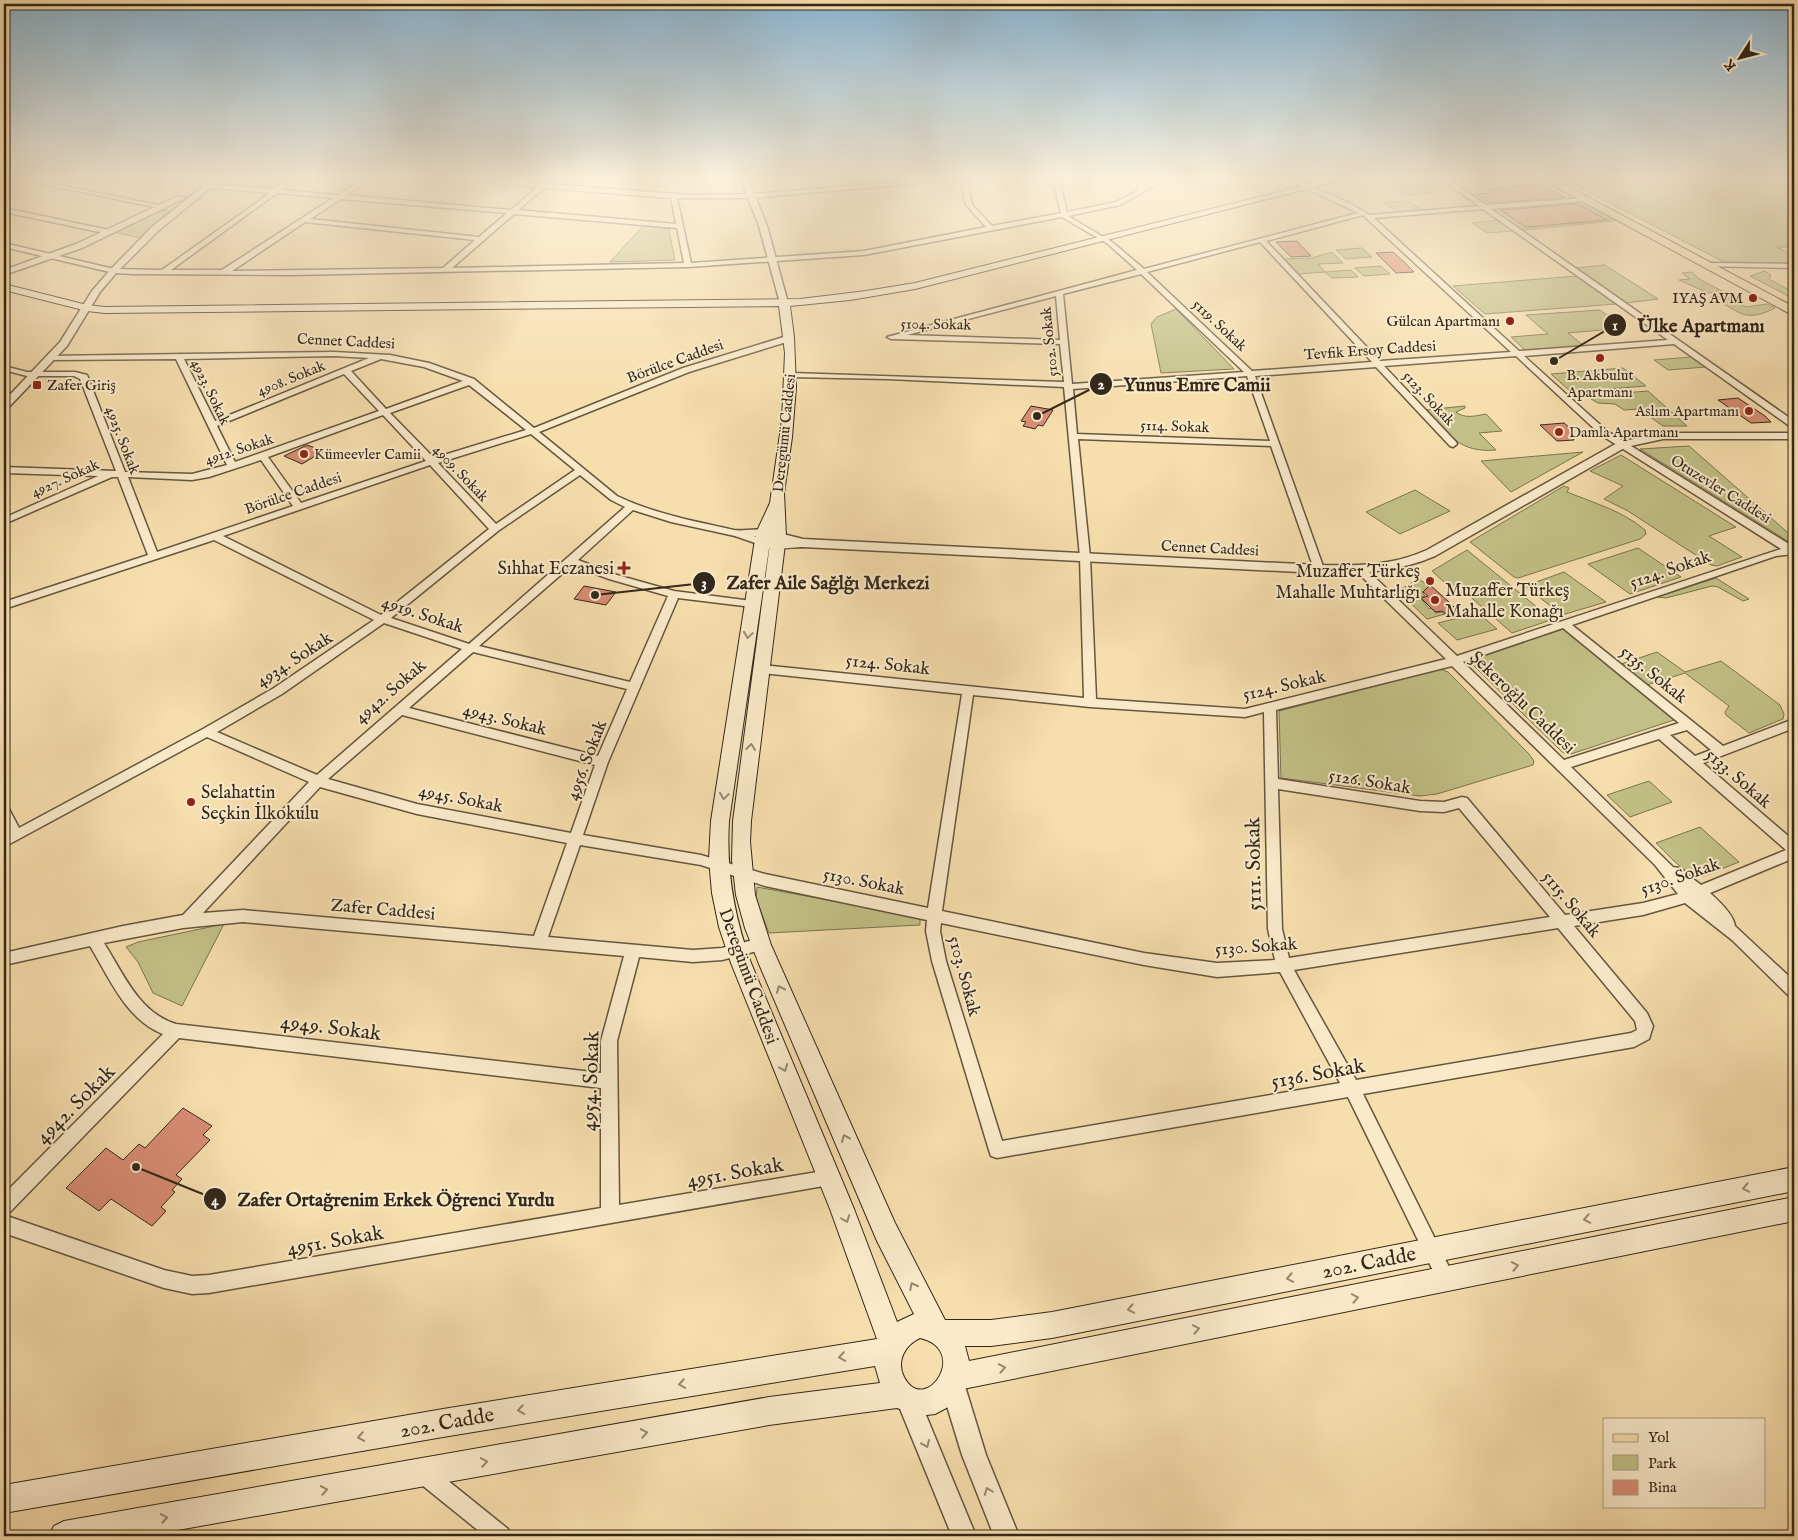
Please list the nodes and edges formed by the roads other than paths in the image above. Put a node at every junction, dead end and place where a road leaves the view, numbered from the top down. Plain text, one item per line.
1 (35, 252) edge
2 (63, 252) edge
3 (134, 252) edge
4 (192, 252) edge
5 (254, 252) edge
6 (466, 252) edge
7 (685, 252) edge
8 (770, 252) edge
9 (870, 252) edge
10 (1052, 252) edge
11 (1121, 252) edge
12 (1216, 252) edge
13 (1273, 252) edge
14 (1406, 252) edge
15 (1548, 252) edge
16 (1687, 252) edge
17 (1688, 252) edge
18 (54, 256) junction
19 (772, 260) junction
20 (688, 265) junction
21 (1712, 265) junction
22 (1794, 266) edge
23 (446, 269) junction
24 (1142, 271) junction
25 (114, 272) junction
26 (164, 272) junction
27 (4, 273) edge
28 (222, 273) junction
29 (4, 287) edge
30 (1058, 293) junction
31 (784, 303) junction
32 (87, 308) junction
33 (1793, 309) edge
34 (790, 338) junction
35 (1063, 342) junction
36 (1676, 342) junction
37 (1517, 353) junction
38 (178, 356) junction
39 (381, 357) junction
40 (52, 358) junction
41 (1377, 364) junction
42 (4, 368) edge
43 (346, 371) junction
44 (1250, 374) junction
45 (36, 375) junction
46 (791, 375) junction
47 (471, 381) junction
48 (1068, 386) junction
49 (4, 406) edge
50 (384, 413) junction
51 (212, 425) junction
52 (1794, 425) edge
53 (533, 431) junction
54 (1072, 436) junction
55 (1794, 436) edge
56 (1276, 444) junction
57 (1454, 444) dead end
58 (1620, 444) junction
59 (263, 456) junction
60 (430, 462) junction
61 (232, 466) junction
62 (4, 470) edge
63 (580, 471) junction
64 (117, 474) junction
65 (631, 506) junction
66 (299, 507) junction
67 (4, 522) edge
68 (495, 529) junction
69 (215, 536) junction
70 (770, 539) junction
71 (1793, 550) edge
72 (154, 557) junction
73 (1085, 557) junction
74 (570, 561) junction
75 (1319, 569) junction
76 (1360, 569) junction
77 (674, 594) junction
78 (752, 604) junction
79 (4, 606) edge
80 (383, 619) junction
81 (1564, 624) junction
82 (470, 648) junction
83 (1454, 661) junction
84 (762, 669) junction
85 (634, 687) junction
86 (968, 690) junction
87 (1090, 703) junction
88 (1270, 708) junction
89 (399, 710) junction
90 (1794, 723) edge
91 (1688, 725) junction
92 (207, 732) junction
93 (1661, 734) junction
94 (1721, 751) junction
95 (602, 762) junction
96 (1693, 762) junction
97 (1561, 765) junction
98 (318, 781) junction
99 (1272, 783) junction
100 (1462, 802) joint
101 (4, 813) edge
102 (16, 834) junction
103 (575, 839) junction
104 (4, 842) edge
105 (1794, 850) edge
106 (718, 865) junction
107 (741, 874) junction
108 (1694, 894) junction
109 (934, 915) junction
110 (188, 920) junction
111 (1562, 922) junction
112 (94, 940) junction
113 (539, 942) junction
114 (760, 944) junction
115 (633, 951) junction
116 (736, 951) junction
117 (4, 960) edge
118 (1284, 965) junction
119 (1794, 991) edge
120 (176, 1031) junction
121 (1644, 1034) joint
122 (608, 1081) junction
123 (1352, 1089) junction
124 (997, 1150) joint
125 (829, 1178) junction
126 (1794, 1178) edge
127 (4, 1206) edge
128 (1794, 1209) edge
129 (610, 1216) junction
130 (4, 1224) edge
131 (1432, 1250) junction
132 (1446, 1279) junction
133 (939, 1331) junction
134 (891, 1346) junction
135 (953, 1380) junction
136 (904, 1396) junction
137 (422, 1472) junction
138 (4, 1499) edge
139 (64, 1536) edge
140 (501, 1536) edge
141 (964, 1536) edge
142 (1007, 1536) edge

1 - 18 street
2 - 18 street
3 - 25 street
4 - 26 street
5 - 28 street
6 - 23 street
7 - 20 street
8 - 19 street
9 - 19 street
10 - 31 main road
11 - 24 street, 5119. Sokak
12 - 24 street, 5102. Sokak
13 - 41 street, 5123. Sokak
14 - 37 street, Otuzevler Caddesi
15 - 36 street
16 - 21 main road
17 - 21 main road
18 - 25 street
18 - 27 street
19 - 20 street
19 - 31 street
20 - 23 street
21 - 22 street
21 - 33 main road
23 - 28 street
24 - 30 street, 5102. Sokak
24 - 44 street, 5119. Sokak
25 - 26 street
25 - 32 street
26 - 28 street
29 - 32 main road
30 - 35 street, 5102. Sokak
30 - 35 street, 5104. Sokak
31 - 32 main road
31 - 34 main road, Deregümü Caddesi
32 - 40 street
34 - 46 main road, Deregümü Caddesi
34 - 53 street, Börülce Caddesi
35 - 48 street, 5102. Sokak
36 - 37 street, Tevfik Ersoy Caddesi
36 - 52 street
37 - 41 street, Tevfik Ersoy Caddesi
37 - 58 street, Otuzevler Caddesi
38 - 39 street, Cennet Caddesi
38 - 40 street, Cennet Caddesi
38 - 51 street, 4923. Sokak
39 - 43 street, 4908. Sokak
39 - 47 street, Cennet Caddesi
40 - 45 street
41 - 44 street, Tevfik Ersoy Caddesi
41 - 57 street, 5123. Sokak
42 - 45 street
43 - 50 street, 4909. Sokak
43 - 51 street, 4908. Sokak
44 - 48 street, Tevfik Ersoy Caddesi
44 - 56 street, 5119. Sokak
45 - 49 street
45 - 64 street, 4925. Sokak
46 - 48 street, Tevfik Ersoy Caddesi
46 - 70 main road, Deregümü Caddesi
47 - 50 street, 4912. Sokak
47 - 53 street, Cennet Caddesi
48 - 54 street, 5102. Sokak
50 - 59 street, 4912. Sokak
50 - 60 street, 4909. Sokak
51 - 61 street, 4923. Sokak
53 - 60 street, Börülce Caddesi
53 - 63 street, Cennet Caddesi
54 - 56 street, 5114. Sokak
54 - 73 street, 5102. Sokak
55 - 58 street, Cennet Caddesi
56 - 75 street, 5119. Sokak
58 - 71 street, Otuzevler Caddesi
58 - 76 street, Cennet Caddesi
59 - 61 street, 4912. Sokak
59 - 66 street
60 - 66 street, Börülce Caddesi
60 - 68 street, 4909. Sokak
61 - 64 street, 4912. Sokak
62 - 64 street, 4912. Sokak
63 - 65 street, Cennet Caddesi
63 - 68 street, 4934. Sokak
64 - 67 street, 4927. Sokak
64 - 72 street, 4925. Sokak
65 - 70 street, Cennet Caddesi
65 - 74 street, 4942. Sokak
66 - 69 street, Börülce Caddesi
68 - 80 street, 4934. Sokak
69 - 72 street, Börülce Caddesi
69 - 80 street, 4919. Sokak
70 - 73 street, Cennet Caddesi
70 - 78 main road, Deregümü Caddesi
70 - 84 main road, Deregümü Caddesi
71 - 81 street, 5124. Sokak
72 - 79 street, Börülce Caddesi
73 - 75 street, Cennet Caddesi
73 - 87 street, 5102. Sokak
74 - 77 street
74 - 82 street, 4942. Sokak
75 - 76 street, Cennet Caddesi
76 - 83 street, Şekeroğlu Caddesi
77 - 78 street
77 - 85 street, 4956. Sokak
78 -> 106 main road, Deregümü Caddesi
80 - 82 street, 4919. Sokak
80 - 92 street, 4934. Sokak
81 - 83 street, 5124. Sokak
81 - 91 street, 5135. Sokak
82 - 85 street, 4919. Sokak
82 - 89 street, 4942. Sokak
83 - 88 street, 5124. Sokak
83 - 97 street, Şekeroğlu Caddesi
84 - 86 street, 5124. Sokak
107 -> 84 main road, Deregümü Caddesi
85 - 95 street, 4956. Sokak
86 - 87 street, 5124. Sokak
86 - 109 street, 5103. Sokak
87 - 88 street, 5124. Sokak
88 - 99 street, 5111. Sokak
89 - 95 street, 4943. Sokak
89 - 98 street, 4942. Sokak
90 - 94 street
91 - 93 street
91 - 94 street, 5135. Sokak
92 - 98 street, 4945. Sokak
92 - 102 street, 4934. Sokak
93 - 96 street, 5133. Sokak
93 - 97 street
94 - 96 street
95 - 103 street, 4956. Sokak
96 - 105 street, 5133. Sokak
97 - 108 street, Şekeroğlu Caddesi
98 - 103 street, 4945. Sokak
98 - 110 street, 4942. Sokak
99 - 100 street, 5126. Sokak
99 - 118 street, 5111. Sokak
100 - 111 street, 5115. Sokak
101 - 102 street
102 - 104 street, 4934. Sokak
103 - 106 street, 4945. Sokak
103 - 113 street, 4956. Sokak
105 - 108 street, 5130. Sokak
106 - 107 street, 5130. Sokak
106 - 116 main road, Deregümü Caddesi
107 - 109 street, 5130. Sokak
107 - 114 main road, Deregümü Caddesi
108 - 111 street, 5130. Sokak
108 - 119 street, Şekeroğlu Caddesi
109 - 118 street, 5130. Sokak
109 - 124 street, 5103. Sokak
110 - 112 street, Zafer Caddesi
110 - 113 street, Zafer Caddesi
111 - 118 street, 5130. Sokak
111 - 121 street, 5115. Sokak
112 - 117 street, Zafer Caddesi
112 - 120 street, 4949. Sokak
113 - 115 street, Zafer Caddesi
114 - 116 street, Zafer Caddesi
133 -> 114 main road, Deregümü Caddesi
115 - 116 street, Zafer Caddesi
115 - 122 street, 4954. Sokak
116 -> 125 main road, Deregümü Caddesi
118 - 123 street, 5111. Sokak
120 - 122 street, 4949. Sokak
120 - 127 street, 4942. Sokak
121 - 123 street, 5136. Sokak
122 - 129 street, 4954. Sokak
123 - 124 street, 5136. Sokak
123 - 131 street, 5111. Sokak
125 - 129 street, 4951. Sokak
125 -> 134 main road, Deregümü Caddesi
126 -> 131 main road, 202. Cadde
132 -> 128 main road, 202. Cadde
129 - 130 street, 4951. Sokak
131 - 132 street, 5111. Sokak
131 -> 133 main road, 202. Cadde
135 -> 132 main road, 202. Cadde
133 - 134 main road
133 - 135 main road
134 - 136 main road
134 -> 138 main road, 202. Cadde
135 - 136 main road
142 -> 135 street
137 -> 136 main road
136 -> 141 street
139 -> 137 main road
137 - 140 street

